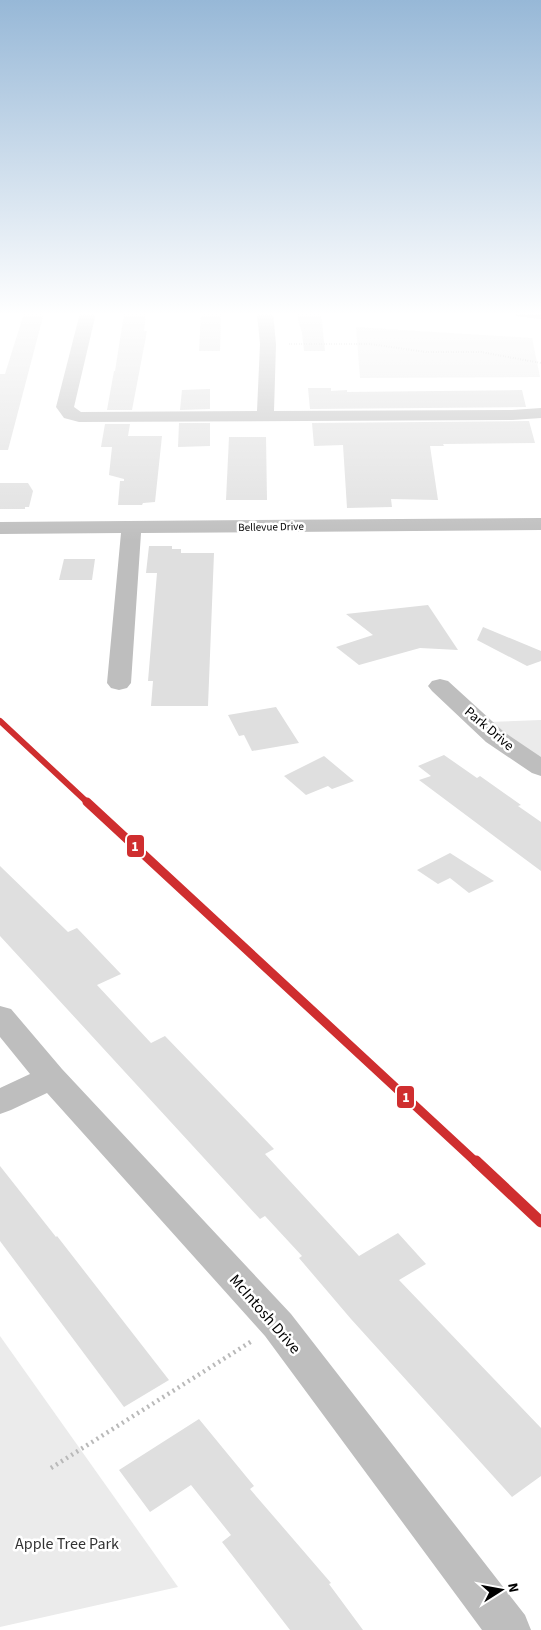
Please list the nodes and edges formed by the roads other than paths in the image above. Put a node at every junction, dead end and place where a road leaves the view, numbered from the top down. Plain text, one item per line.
1 (69, 389) edge
2 (266, 389) edge
3 (541, 413) edge
4 (265, 417) junction
5 (541, 524) edge
6 (0, 528) edge
7 (132, 528) junction
8 (119, 682) dead end
9 (440, 686) dead end
10 (541, 768) edge
11 (0, 1016) edge
12 (51, 1077) junction
13 (0, 1102) edge
14 (509, 1630) edge

1 - 4 street
2 - 4 street
3 - 4 street
5 - 7 street, Bellevue Drive
6 - 7 street, Bellevue Drive
7 - 8 street
9 - 10 street, Park Drive
11 - 12 street, McIntosh Drive
12 - 13 street
12 - 14 street, McIntosh Drive

